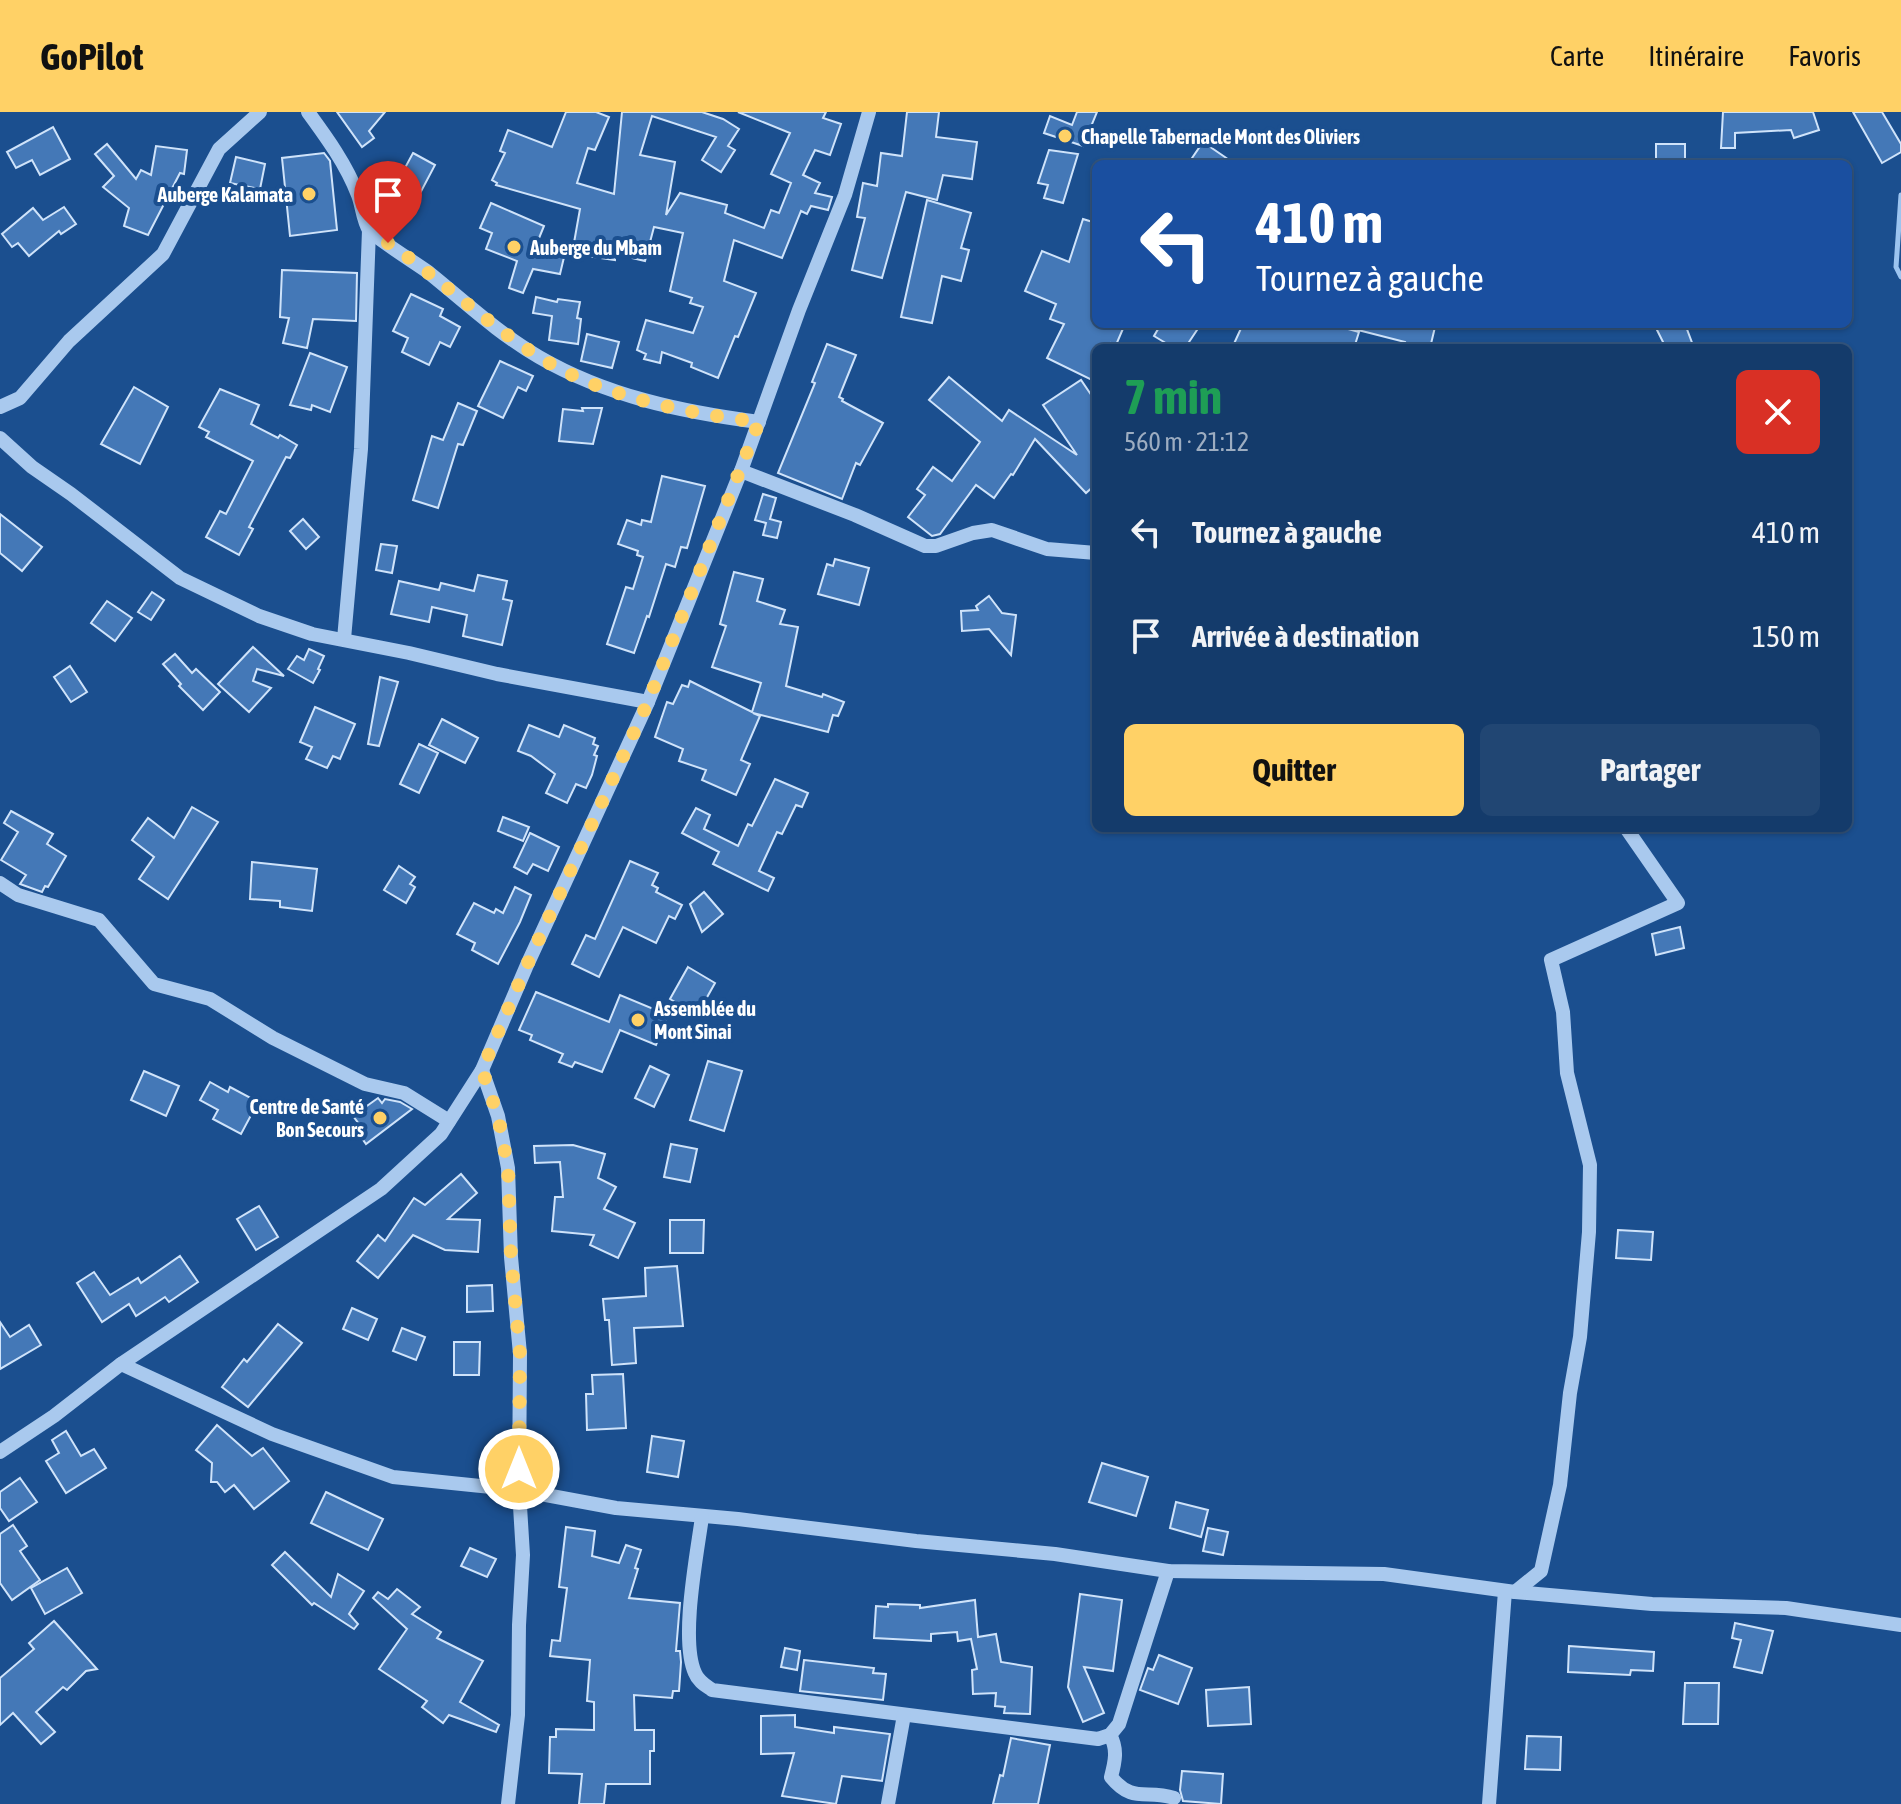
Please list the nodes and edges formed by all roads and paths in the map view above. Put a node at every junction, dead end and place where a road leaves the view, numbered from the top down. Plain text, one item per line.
1 (260, 112) edge
2 (308, 112) edge
3 (869, 112) edge
4 (369, 230) junction
5 (0, 407) edge
6 (759, 422) junction
7 (0, 438) edge
8 (741, 471) junction
9 (1092, 553) edge
10 (344, 639) junction
11 (648, 702) junction
12 (1629, 832) edge
13 (0, 883) edge
14 (482, 1070) junction
15 (449, 1121) junction
16 (121, 1364) junction
17 (0, 1452) edge
18 (519, 1490) junction
19 (702, 1517) junction
20 (1168, 1571) junction
21 (1510, 1591) junction
22 (1901, 1625) edge
23 (904, 1715) junction
24 (1110, 1735) junction
25 (1174, 1798) dead end
26 (508, 1804) edge
27 (888, 1804) edge
28 (1489, 1804) edge

1 - 5 street
2 - 4 street
3 - 6 street
4 - 6 street
4 - 10 street
6 - 8 street
7 - 10 street
8 - 9 street
8 - 11 street
10 - 11 street
11 - 14 street
12 - 21 street
13 - 15 street
14 - 15 street
14 - 18 street
15 - 16 street
16 - 17 street
16 - 18 street
18 - 19 street
18 - 26 street
19 - 20 street
19 - 23 street
20 - 21 street
20 - 24 street
21 - 22 street
21 - 28 street
23 - 24 street
23 - 27 street
24 - 25 street

